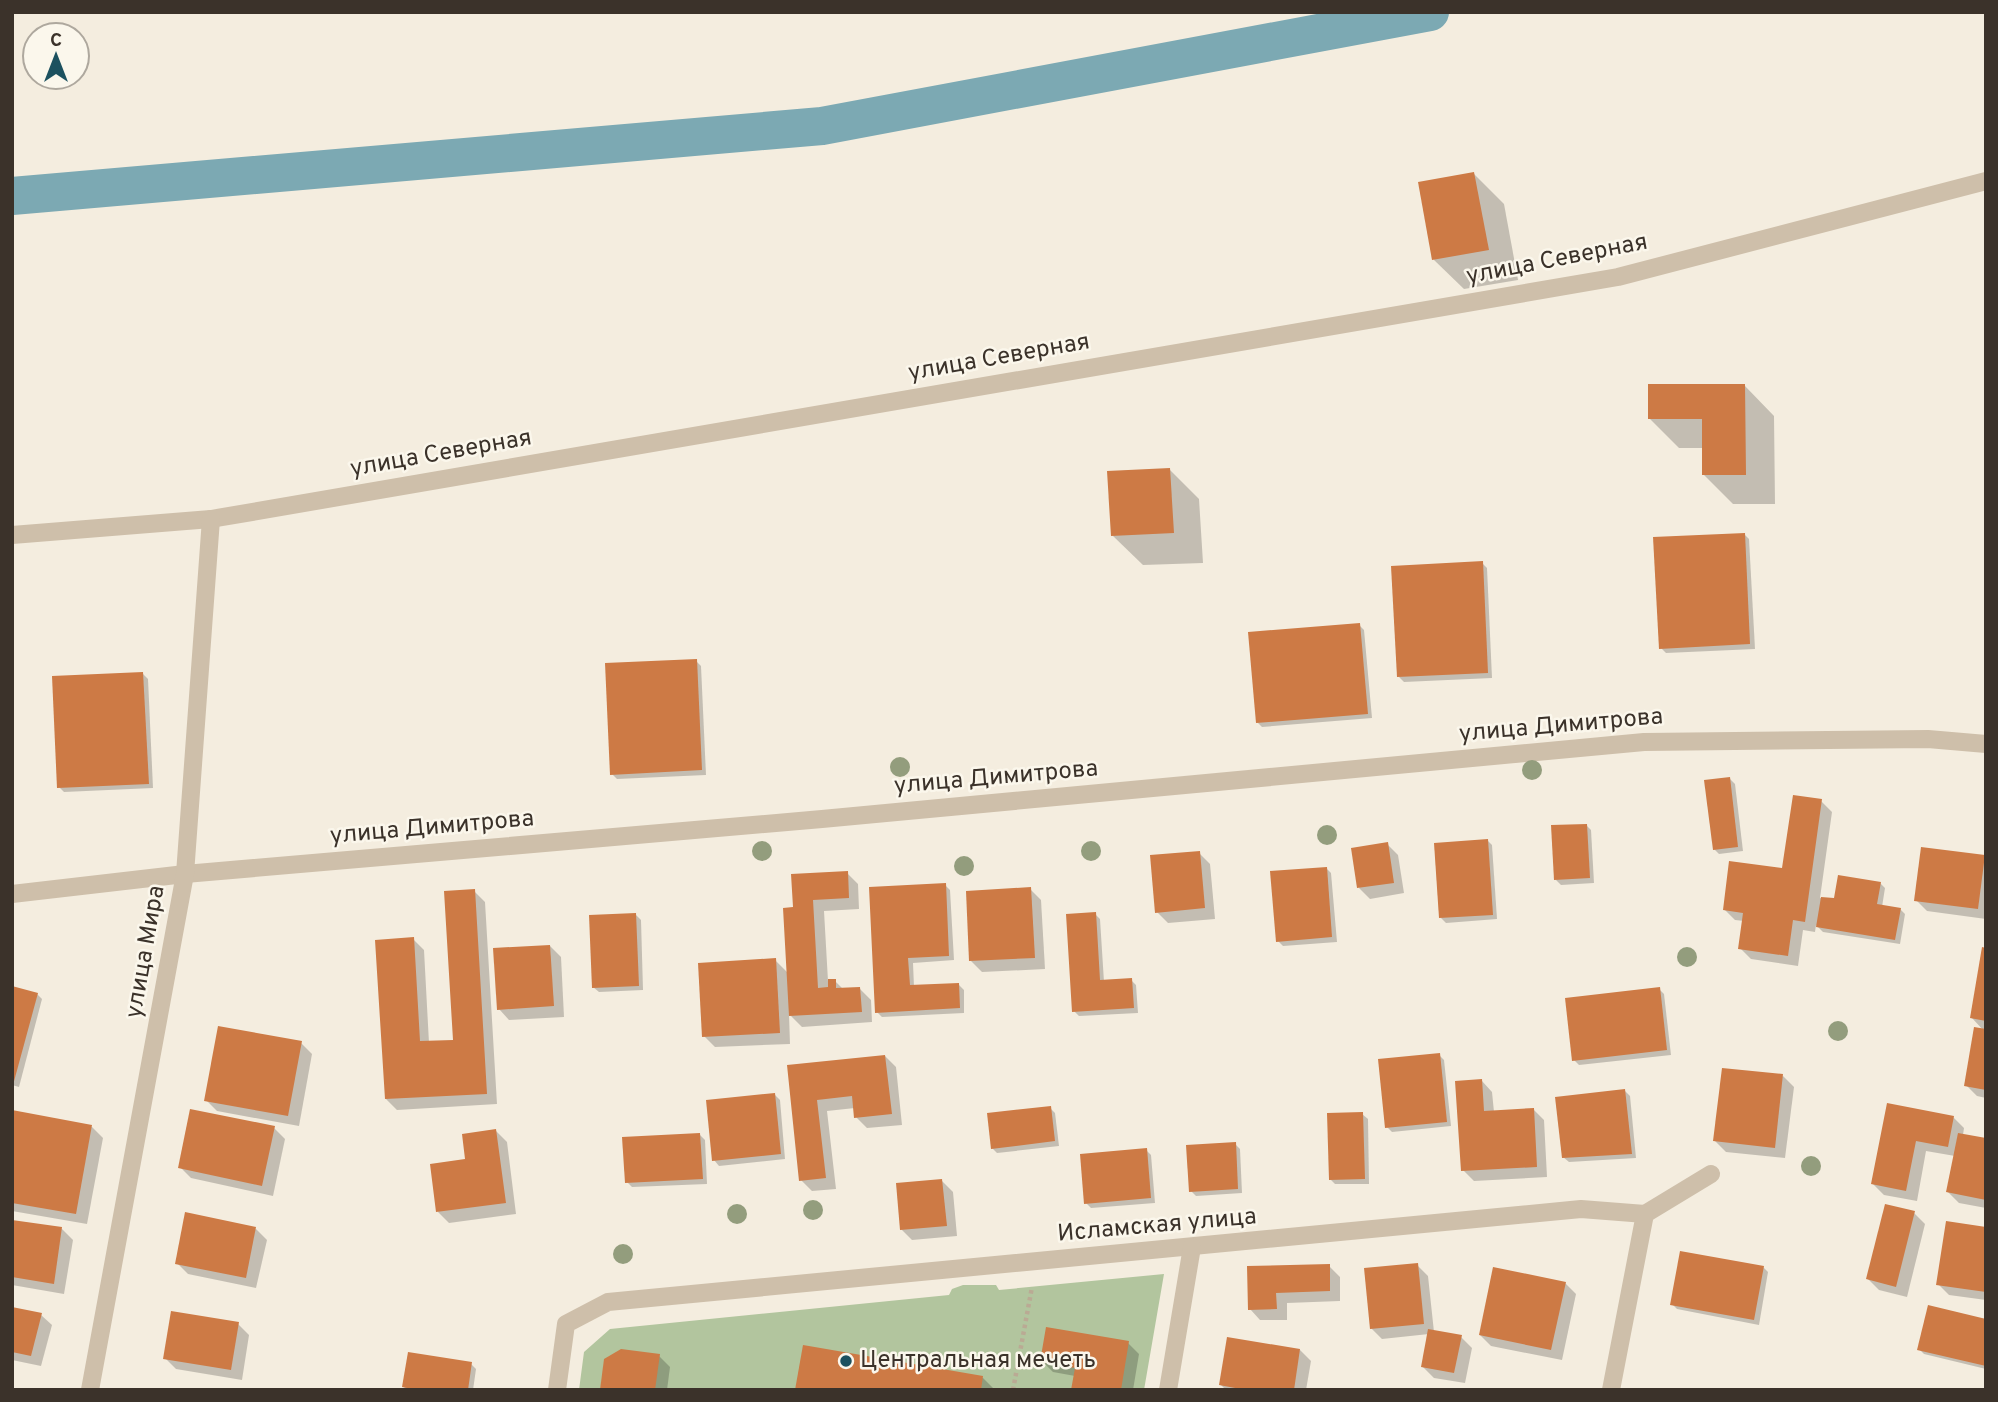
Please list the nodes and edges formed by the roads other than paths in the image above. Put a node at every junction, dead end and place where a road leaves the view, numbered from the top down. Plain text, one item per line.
1 (1986, 181) edge
2 (211, 519) junction
3 (12, 535) edge
4 (1986, 744) edge
5 (185, 874) junction
6 (12, 894) edge
7 (1711, 1174) dead end
8 (1645, 1214) junction
9 (1192, 1247) junction
10 (90, 1390) edge
11 (556, 1390) edge
12 (1168, 1390) edge
13 (1611, 1390) edge

1 - 2 street, улица Северная
2 - 3 street, улица Северная
2 - 5 street, улица Мира
4 - 5 street, улица Димитрова
5 - 6 street, улица Димитрова
5 - 10 street, улица Мира
7 - 8 street
8 - 9 street, Исламская улица
8 - 13 street
9 - 11 street, Исламская улица
9 - 12 street

